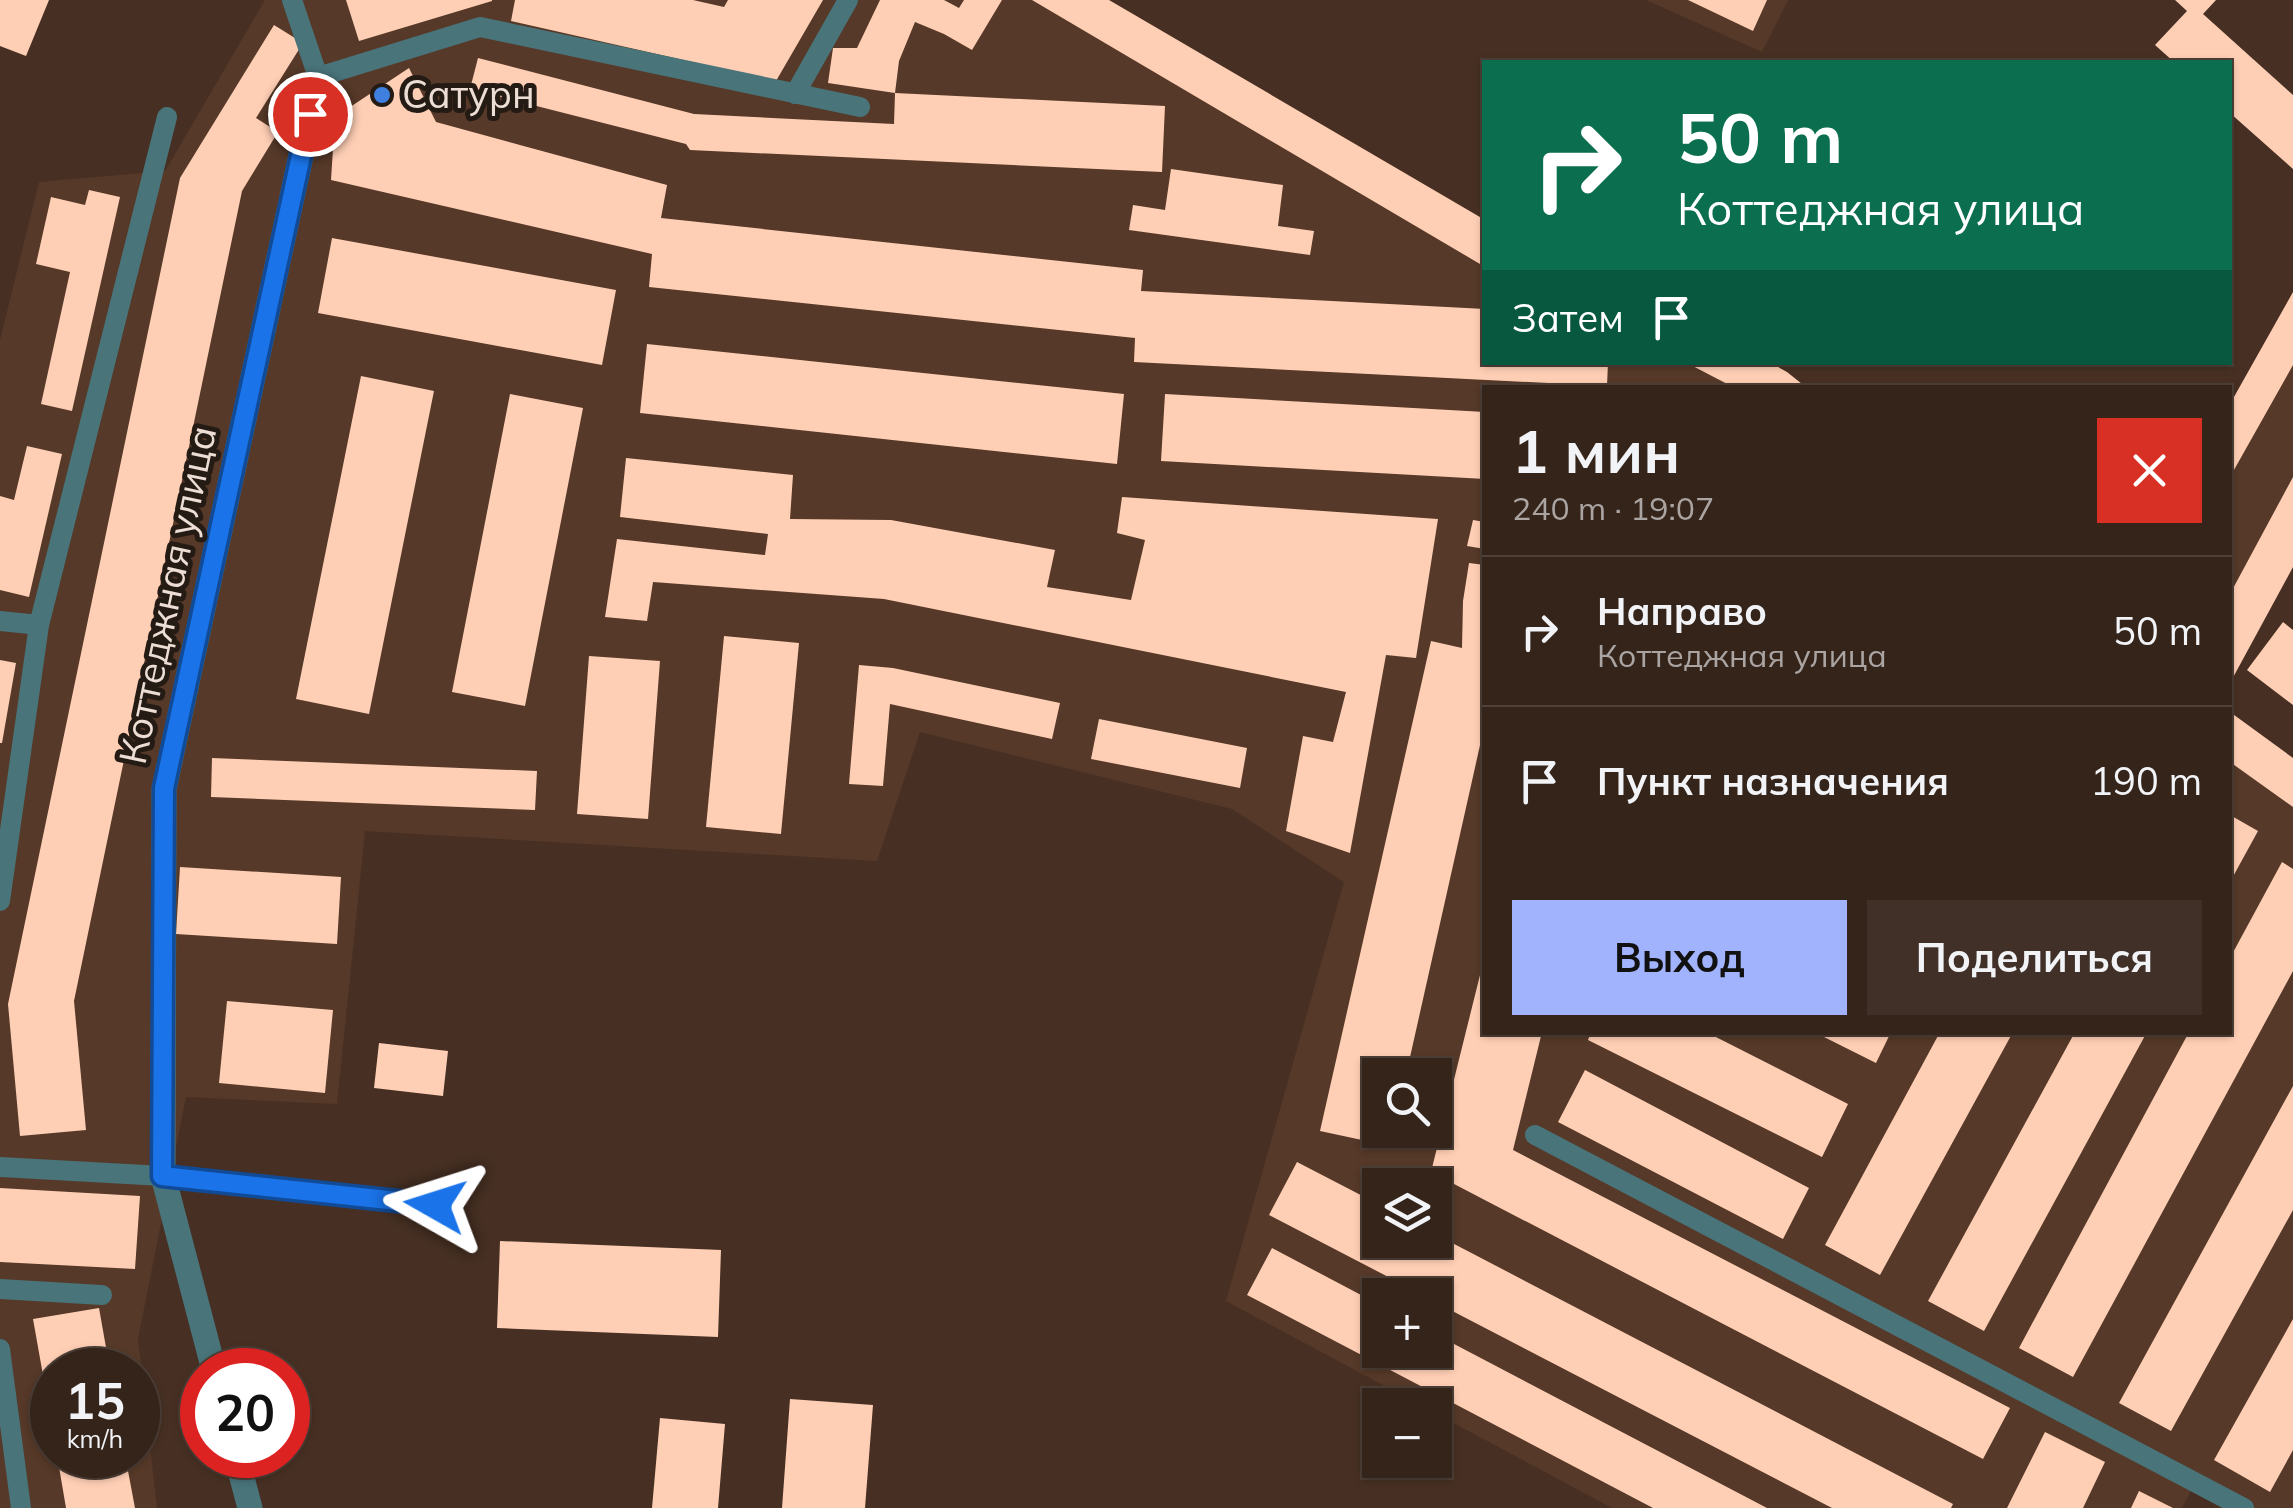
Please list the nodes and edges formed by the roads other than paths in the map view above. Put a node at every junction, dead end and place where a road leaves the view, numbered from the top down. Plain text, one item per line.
1 (292, 0) edge
2 (848, 0) edge
3 (318, 77) junction
4 (795, 94) junction
5 (860, 107) dead end
6 (167, 117) dead end
7 (0, 621) edge
8 (39, 625) junction
9 (0, 902) edge
10 (1534, 1135) dead end
11 (0, 1167) edge
12 (162, 1176) junction
13 (435, 1205) dead end
14 (0, 1289) edge
15 (102, 1295) dead end
16 (208, 1348) edge
17 (0, 1349) edge
18 (242, 1478) edge
19 (21, 1508) edge
20 (250, 1508) edge
21 (2244, 1508) edge

1 - 3 lane
2 - 4 lane
3 - 4 lane
3 - 12 street, Коттеджная улица
4 - 5 lane
6 - 8 lane
7 - 8 lane
8 - 9 lane
10 - 21 lane
11 - 12 lane
12 - 13 lane
12 - 16 street, Коттеджная улица
14 - 15 lane
17 - 19 lane
18 - 20 street

